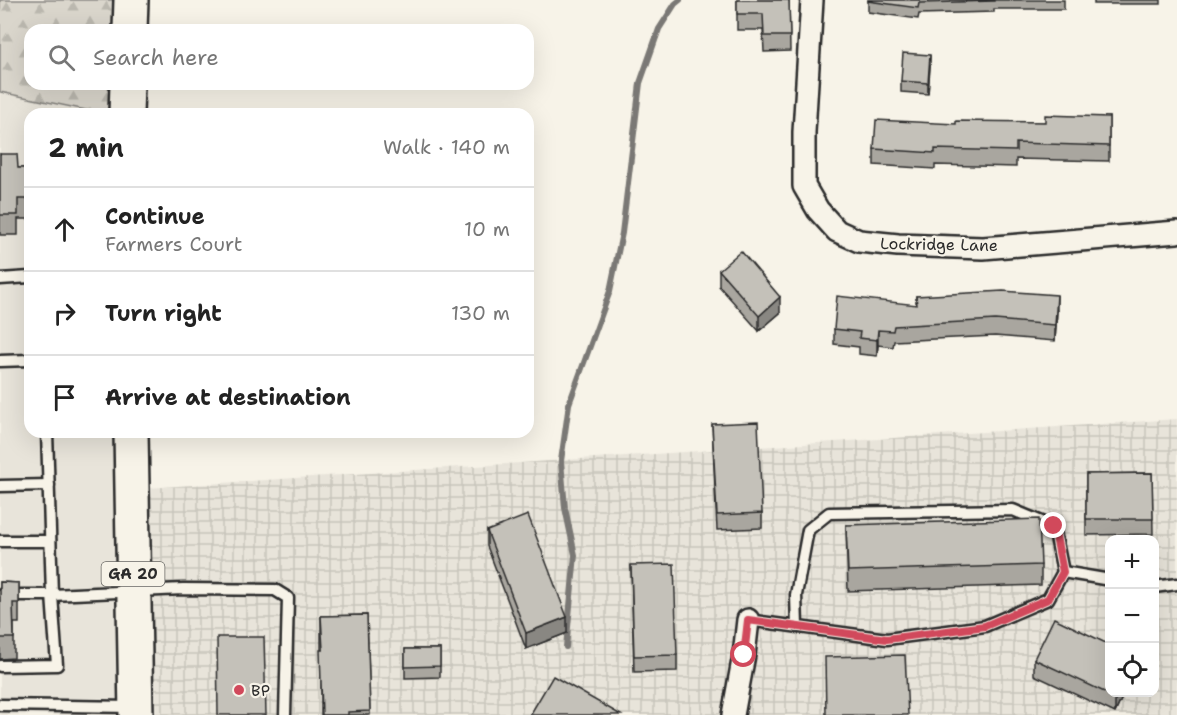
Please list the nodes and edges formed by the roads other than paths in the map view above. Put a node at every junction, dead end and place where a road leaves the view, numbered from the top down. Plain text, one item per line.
1 (131, 0) edge
2 (812, 0) edge
3 (130, 24) edge
4 (127, 90) edge
5 (126, 108) edge
6 (1177, 232) edge
7 (24, 277) edge
8 (0, 279) edge
9 (24, 360) edge
10 (0, 361) edge
11 (47, 438) edge
12 (131, 438) edge
13 (49, 485) junction
14 (0, 486) edge
15 (0, 541) edge
16 (50, 541) junction
17 (1063, 572) junction
18 (1105, 579) edge
19 (1177, 584) edge
20 (1159, 586) edge
21 (133, 592) junction
22 (0, 595) edge
23 (52, 595) junction
24 (748, 620) joint
25 (797, 627) junction
26 (0, 666) edge
27 (0, 705) edge
28 (29, 710) edge
29 (77, 711) edge
30 (136, 711) edge
31 (285, 715) edge
32 (733, 715) edge

1 - 3 main road
2 - 6 street, Lockridge Lane
4 - 5 main road
7 - 8 lane
9 - 10 lane
11 - 13 lane
12 - 21 main road, GA 20
13 - 14 lane
13 - 16 lane
15 - 16 lane
16 - 23 lane
17 - 18 lane
17 - 25 lane
17 - 25 lane
19 - 20 lane
21 - 23 lane
21 - 30 main road, GA 20
21 - 31 lane
22 - 23 lane
23 - 26 lane
24 - 25 lane
24 - 32 street
27 - 28 lane
28 - 29 lane
29 - 30 lane

